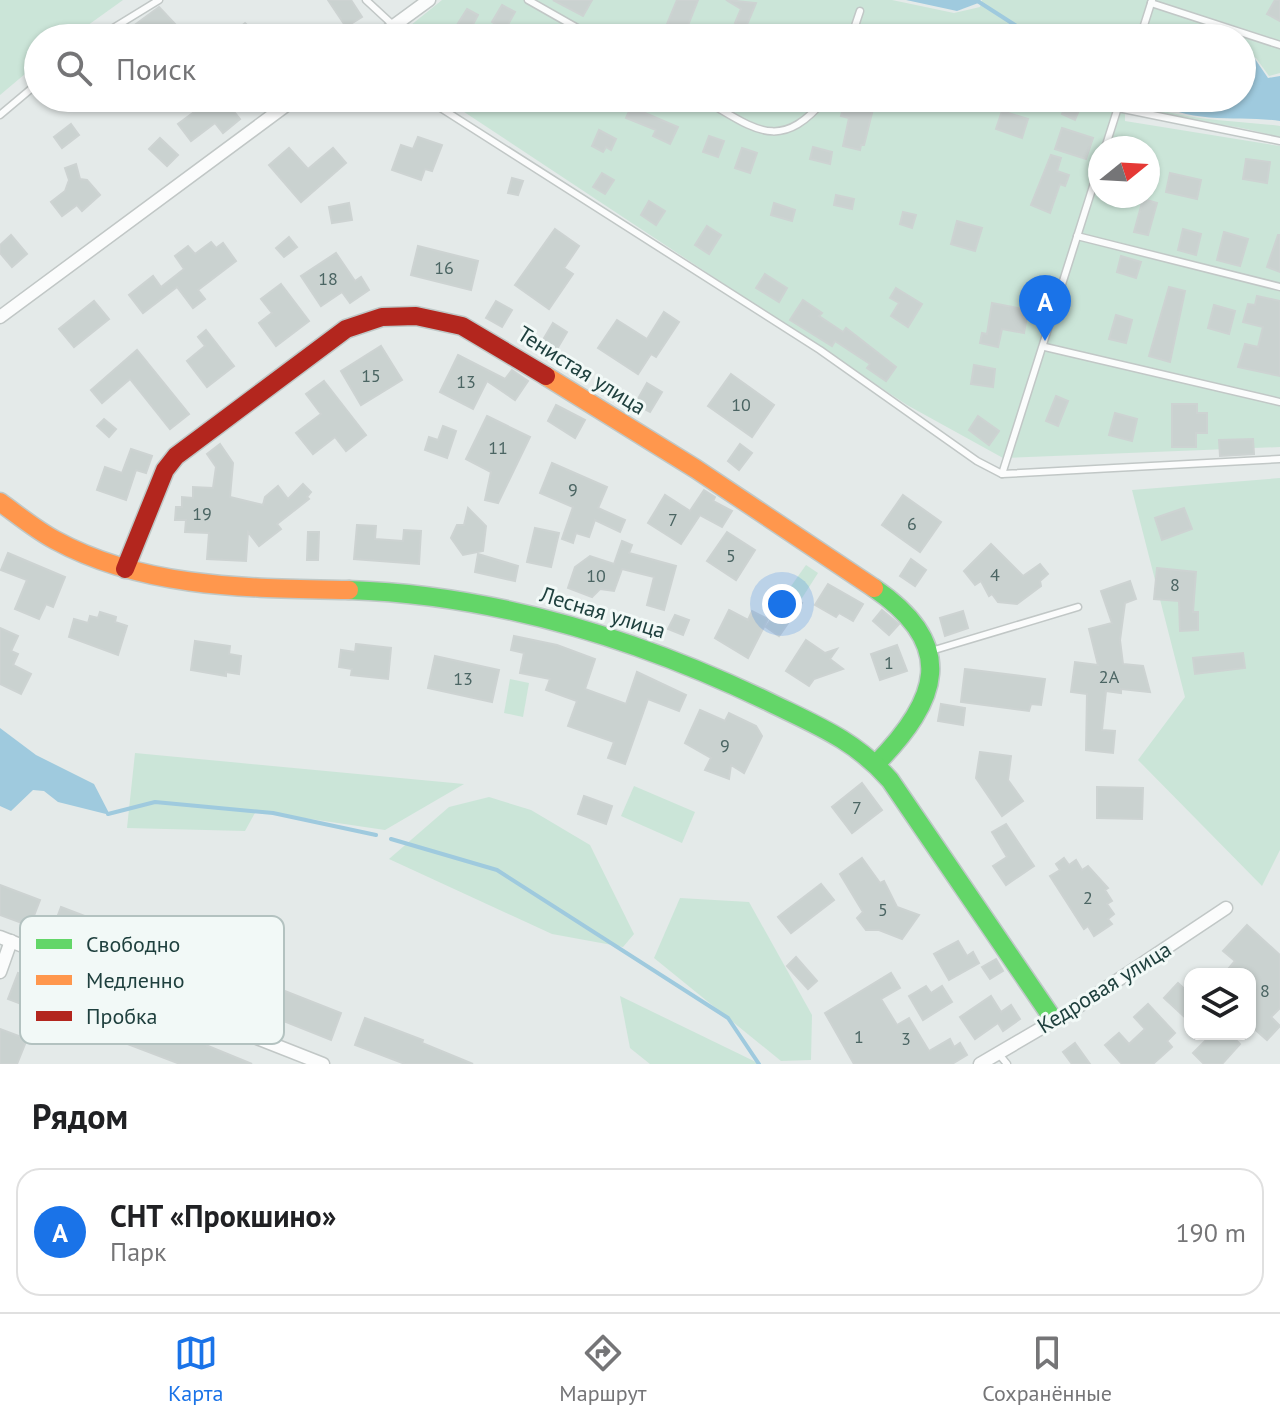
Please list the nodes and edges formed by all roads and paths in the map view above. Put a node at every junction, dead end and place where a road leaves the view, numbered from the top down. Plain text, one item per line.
1 (159, 0) edge
2 (366, 0) edge
3 (429, 0) edge
4 (528, 0) edge
5 (1151, 2) edge
6 (860, 11) dead end
7 (120, 24) edge
8 (392, 24) edge
9 (394, 24) edge
10 (570, 24) edge
11 (856, 24) edge
12 (1144, 24) edge
13 (1217, 24) edge
14 (1256, 37) edge
15 (1280, 45) edge
16 (24, 95) edge
17 (277, 112) edge
18 (447, 112) edge
19 (726, 112) edge
20 (815, 112) edge
21 (1117, 112) edge
22 (1138, 112) edge
23 (0, 115) edge
24 (1109, 136) edge
25 (1280, 141) edge
26 (1088, 202) edge
27 (1077, 236) junction
28 (1280, 287) edge
29 (0, 317) edge
30 (1045, 347) junction
31 (1280, 402) edge
32 (1280, 459) edge
33 (1002, 474) junction
34 (0, 502) edge
35 (125, 569) junction
36 (1078, 607) dead end
37 (927, 652) junction
38 (876, 764) junction
39 (1226, 908) dead end
40 (6, 939) edge
41 (0, 972) edge
42 (1053, 1019) junction
43 (272, 1044) edge
44 (998, 1053) junction
45 (323, 1064) edge
46 (980, 1064) edge
47 (1007, 1064) edge

1 - 7 lane
2 - 8 lane
3 - 9 street
4 - 10 lane
5 - 12 lane
5 - 13 lane
6 - 11 lane
14 - 15 lane
16 - 23 lane
17 - 29 street
18 - 33 lane
19 - 20 lane
21 - 24 lane
22 - 25 lane
26 - 27 lane
27 - 28 lane
27 - 30 lane
30 - 31 lane
30 - 33 lane
32 - 33 lane
34 - 35 street, Лесная улица
35 - 37 street, Тенистая улица
35 - 38 street, Лесная улица
36 - 37 lane
37 - 38 street, Тенистая улица
38 - 42 street, Лесная улица
39 - 42 street, Кедровая улица
40 - 41 street
42 - 44 street, Кедровая улица
43 - 45 street
44 - 46 street, Кедровая улица
44 - 47 lane

